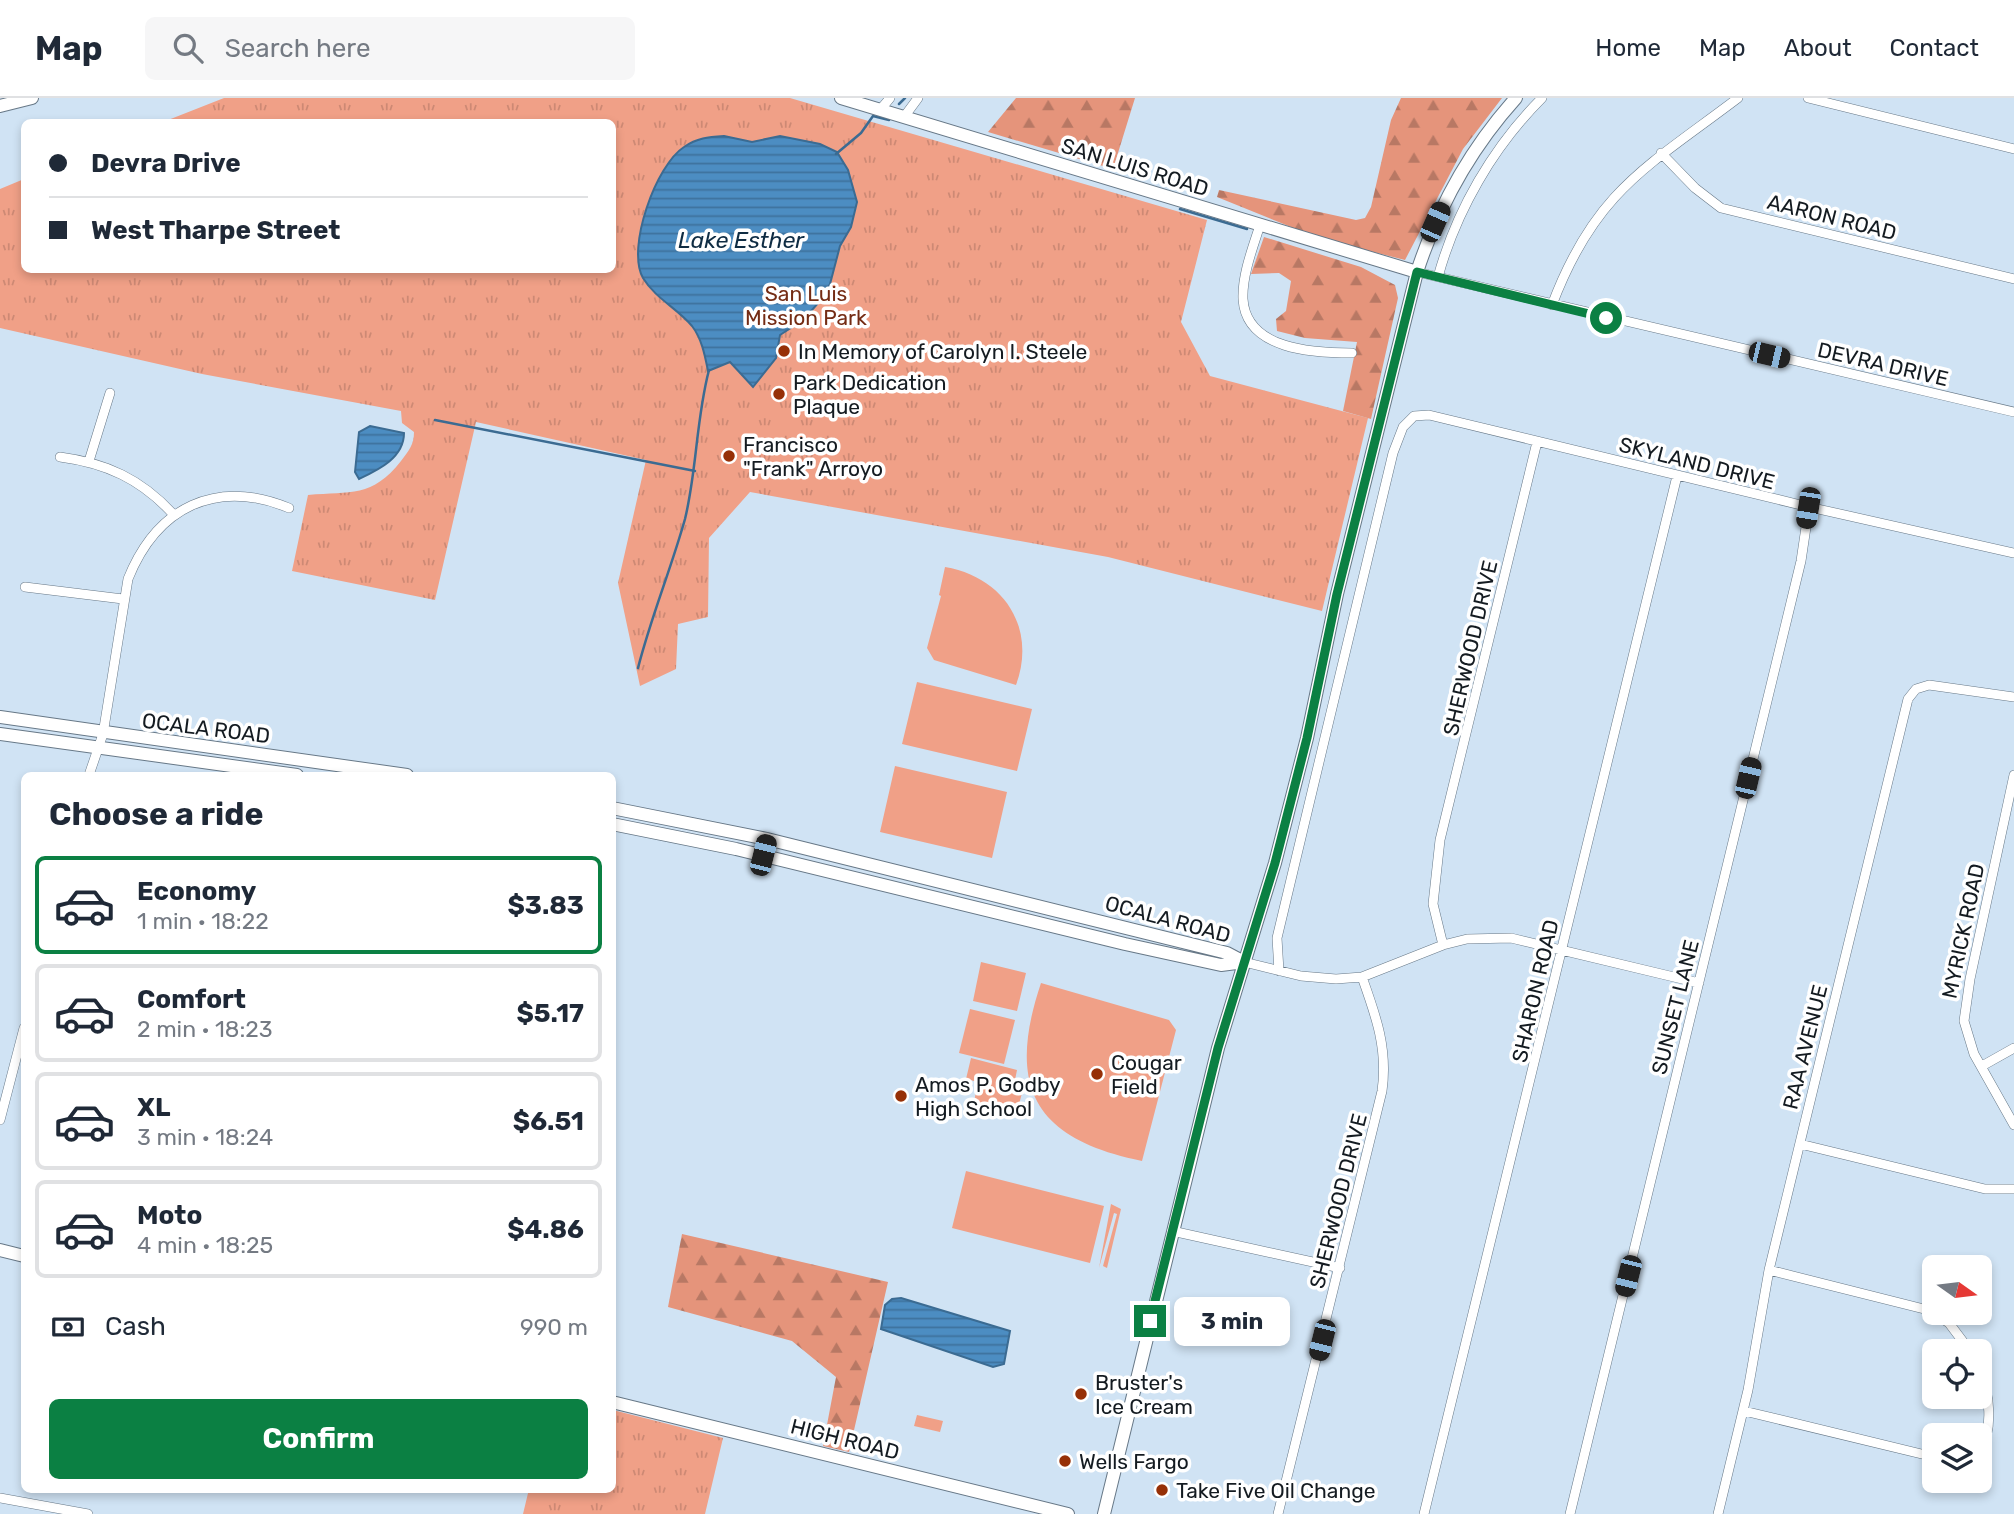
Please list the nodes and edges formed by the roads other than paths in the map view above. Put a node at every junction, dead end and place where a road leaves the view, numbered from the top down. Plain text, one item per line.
1 (32, 98) edge
2 (841, 98) edge
3 (890, 98) edge
4 (918, 98) edge
5 (1516, 98) edge
6 (1542, 98) edge
7 (1738, 98) edge
8 (1808, 98) edge
9 (0, 106) edge
10 (880, 110) junction
11 (904, 117) junction
12 (2014, 149) edge
13 (1661, 153) junction
14 (1260, 225) junction
15 (1417, 272) junction
16 (1438, 277) junction
17 (2014, 279) edge
18 (1552, 305) junction
19 (1352, 353) dead end
20 (110, 393) dead end
21 (2014, 412) edge
22 (1537, 442) junction
23 (60, 457) dead end
24 (89, 461) junction
25 (1677, 476) junction
26 (289, 508) dead end
27 (1808, 508) junction
28 (173, 514) junction
29 (2014, 553) edge
30 (25, 587) dead end
31 (122, 599) junction
32 (2014, 697) edge
33 (0, 717) edge
34 (0, 734) edge
35 (103, 734) junction
36 (96, 749) junction
37 (90, 772) edge
38 (274, 772) edge
39 (377, 772) edge
40 (2014, 775) edge
41 (616, 809) edge
42 (646, 814) junction
43 (616, 825) edge
44 (635, 828) junction
45 (767, 839) junction
46 (788, 845) junction
47 (763, 855) junction
48 (784, 860) junction
49 (1069, 914) junction
50 (1065, 929) junction
51 (1443, 945) junction
52 (1563, 949) junction
53 (1244, 962) junction
54 (1279, 971) junction
55 (1362, 977) junction
56 (1699, 983) junction
57 (21, 1040) edge
58 (2014, 1048) edge
59 (1982, 1066) junction
60 (0, 1120) edge
61 (2014, 1125) edge
62 (1800, 1144) junction
63 (2014, 1189) edge
64 (1172, 1231) junction
65 (0, 1250) edge
66 (21, 1255) edge
67 (1340, 1268) junction
68 (1769, 1270) junction
69 (1961, 1339) edge
70 (616, 1403) edge
71 (1744, 1411) junction
72 (1922, 1454) edge
73 (0, 1498) edge
74 (88, 1514) edge
75 (1068, 1514) edge
76 (1104, 1514) edge
77 (1278, 1514) edge
78 (1424, 1514) edge
79 (1570, 1514) edge
80 (1718, 1514) edge

1 - 9 main road
2 - 10 main road, SAN LUIS ROAD
3 - 10 street
4 - 11 street
5 - 15 main road
6 - 16 street
7 - 13 street
8 - 12 street
10 - 11 main road, SAN LUIS ROAD
11 - 14 main road, SAN LUIS ROAD
13 - 17 street, AARON ROAD
13 - 18 street
14 - 15 main road, SAN LUIS ROAD
14 - 19 street
15 - 16 street, DEVRA DRIVE
15 - 53 main road
16 - 18 street, DEVRA DRIVE
18 - 21 street, DEVRA DRIVE
20 - 24 street
22 - 25 street, SKYLAND DRIVE
22 - 51 street, SHERWOOD DRIVE
22 - 54 street, SKYLAND DRIVE
23 - 24 street
24 - 28 street
25 - 27 street, SKYLAND DRIVE
25 - 52 street, SHARON ROAD
26 - 28 street
27 - 29 street, SKYLAND DRIVE
27 - 56 street, SUNSET LANE
28 - 31 street
30 - 31 street
31 - 35 street
32 - 62 street, RAA AVENUE
33 - 35 main road, OCALA ROAD
34 - 36 main road, OCALA ROAD
35 - 36 street
35 - 39 main road, OCALA ROAD
36 - 37 street
36 - 38 main road, OCALA ROAD
40 - 59 street, MYRICK ROAD
41 - 42 main road, OCALA ROAD
42 - 44 main road
42 - 45 main road, OCALA ROAD
43 - 44 main road, OCALA ROAD
44 - 47 main road, OCALA ROAD
45 - 46 main road, OCALA ROAD
45 - 47 main road
46 - 48 main road
46 - 49 main road, OCALA ROAD
47 - 48 main road, OCALA ROAD
48 - 50 main road, OCALA ROAD
49 - 50 main road
49 - 53 main road, OCALA ROAD
50 - 53 main road, OCALA ROAD
51 - 52 street
51 - 55 street
52 - 56 street
52 - 78 street, SHARON ROAD
53 - 54 street
53 - 64 main road
54 - 55 street
55 - 67 street, SHERWOOD DRIVE
56 - 79 street, SUNSET LANE
57 - 60 street
58 - 59 street
59 - 61 street, MYRICK ROAD
62 - 63 street
62 - 68 street, RAA AVENUE
64 - 67 street
64 - 76 main road
65 - 66 main road
67 - 77 street, SHERWOOD DRIVE
68 - 69 street
68 - 71 street, RAA AVENUE
70 - 75 main road, HIGH ROAD
71 - 72 street
71 - 80 street, RAA AVENUE
73 - 74 street

